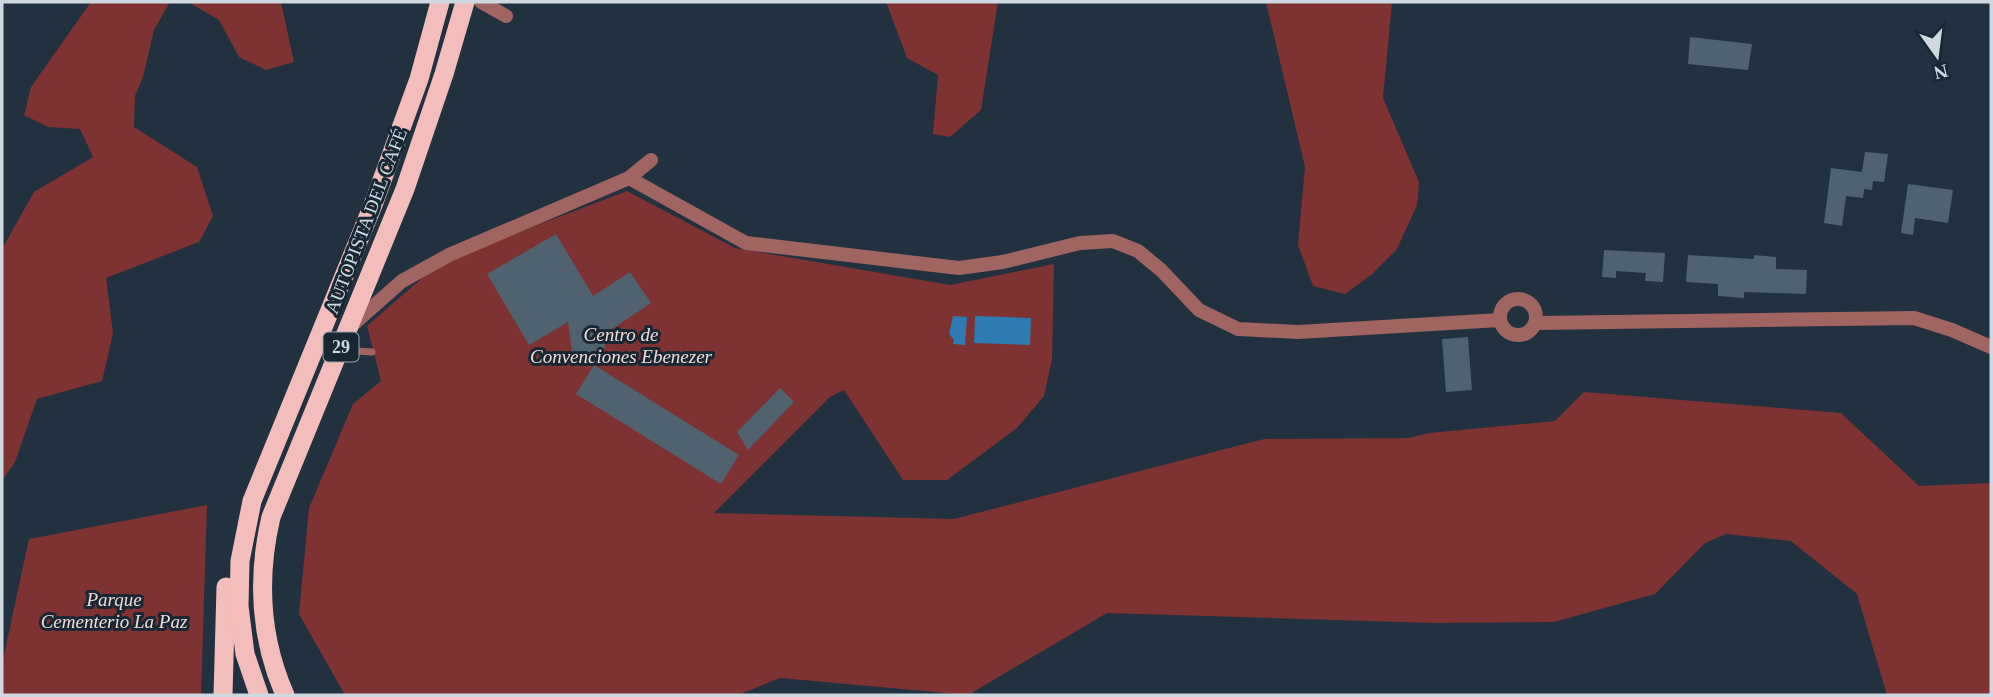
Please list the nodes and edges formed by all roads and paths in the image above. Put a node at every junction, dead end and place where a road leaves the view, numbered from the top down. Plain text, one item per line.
1 (440, 2) edge
2 (464, 2) edge
3 (481, 2) edge
4 (506, 16) dead end
5 (651, 160) dead end
6 (629, 178) junction
7 (1500, 320) junction
8 (1536, 323) junction
9 (349, 329) junction
10 (1991, 347) edge
11 (340, 350) junction
12 (372, 352) dead end
13 (267, 460) junction
14 (264, 554) junction
15 (223, 695) edge
16 (259, 695) edge
17 (285, 695) edge
18 (296, 695) edge

1 - 13 highway, AUTOPISTA DEL CAFÉ / 29
2 - 9 highway, AUTOPISTA DEL CAFÉ / 29
3 - 4 street
5 - 6 street
6 - 7 street
6 - 9 street
7 - 8 street
7 - 8 street
8 - 10 street
9 - 11 highway, AUTOPISTA DEL CAFÉ / 29
11 - 12 lane
11 - 14 highway, AUTOPISTA DEL CAFÉ / 29
13 - 15 highway
13 - 16 highway, AUTOPISTA DEL CAFÉ / 29
14 - 17 highway, AUTOPISTA DEL CAFÉ / 29
14 - 18 highway

